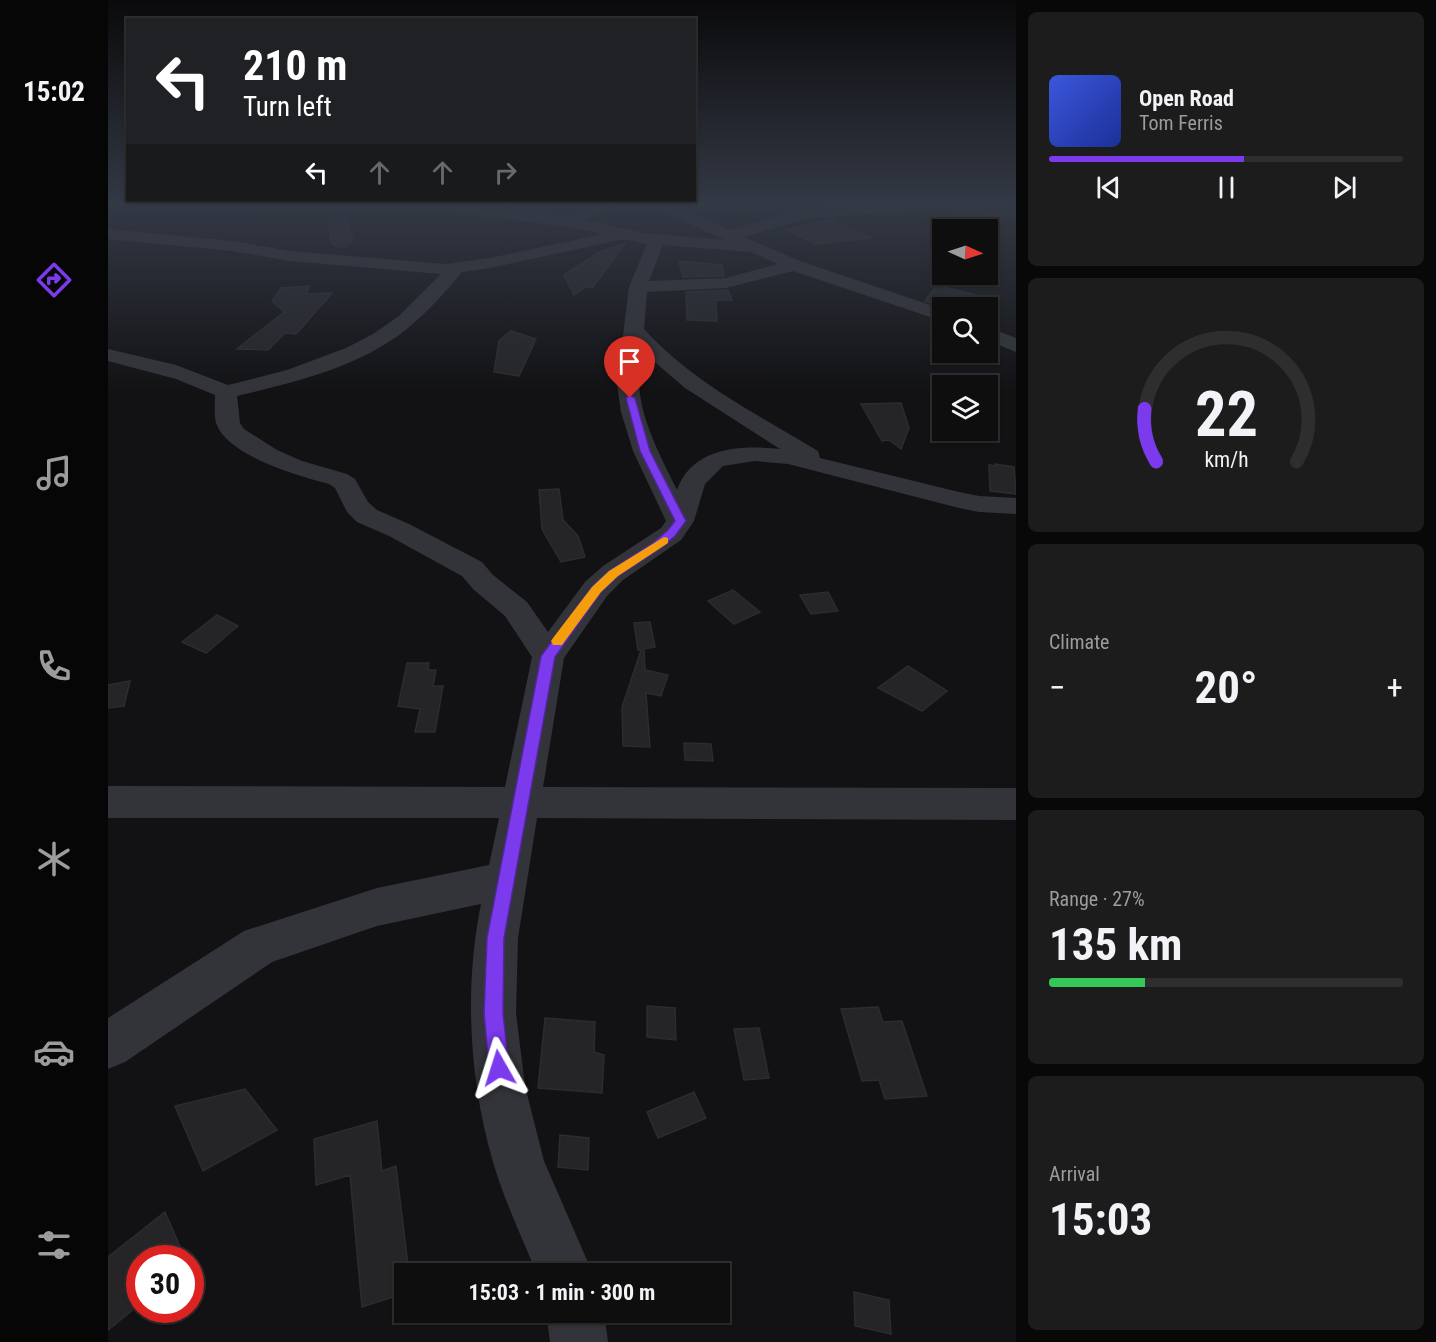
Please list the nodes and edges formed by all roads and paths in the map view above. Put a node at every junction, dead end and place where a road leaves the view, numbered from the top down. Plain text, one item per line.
1 (437, 267) edge
2 (463, 267) edge
3 (646, 267) edge
4 (788, 267) edge
5 (798, 267) edge
6 (456, 268) junction
7 (638, 287) junction
8 (932, 312) edge
9 (634, 330) junction
10 (998, 338) edge
11 (1016, 346) edge
12 (108, 355) edge
13 (226, 392) junction
14 (823, 464) junction
15 (1016, 506) edge
16 (680, 521) junction
17 (548, 656) junction
18 (108, 802) edge
19 (521, 803) junction
20 (1016, 804) edge
21 (505, 880) junction
22 (108, 1045) edge
23 (560, 1263) edge
24 (576, 1323) edge
25 (579, 1342) edge

1 - 6 street
2 - 6 street
3 - 7 street
4 - 7 street
5 - 8 street
6 - 13 street
7 - 9 street
9 - 14 street
9 - 16 street
10 - 11 street
12 - 13 street
13 - 17 street
14 - 15 street
14 - 16 street
16 - 17 street
17 - 19 street
18 - 19 street
19 - 20 street
19 - 21 street
21 - 22 street
21 - 23 street
24 - 25 street

